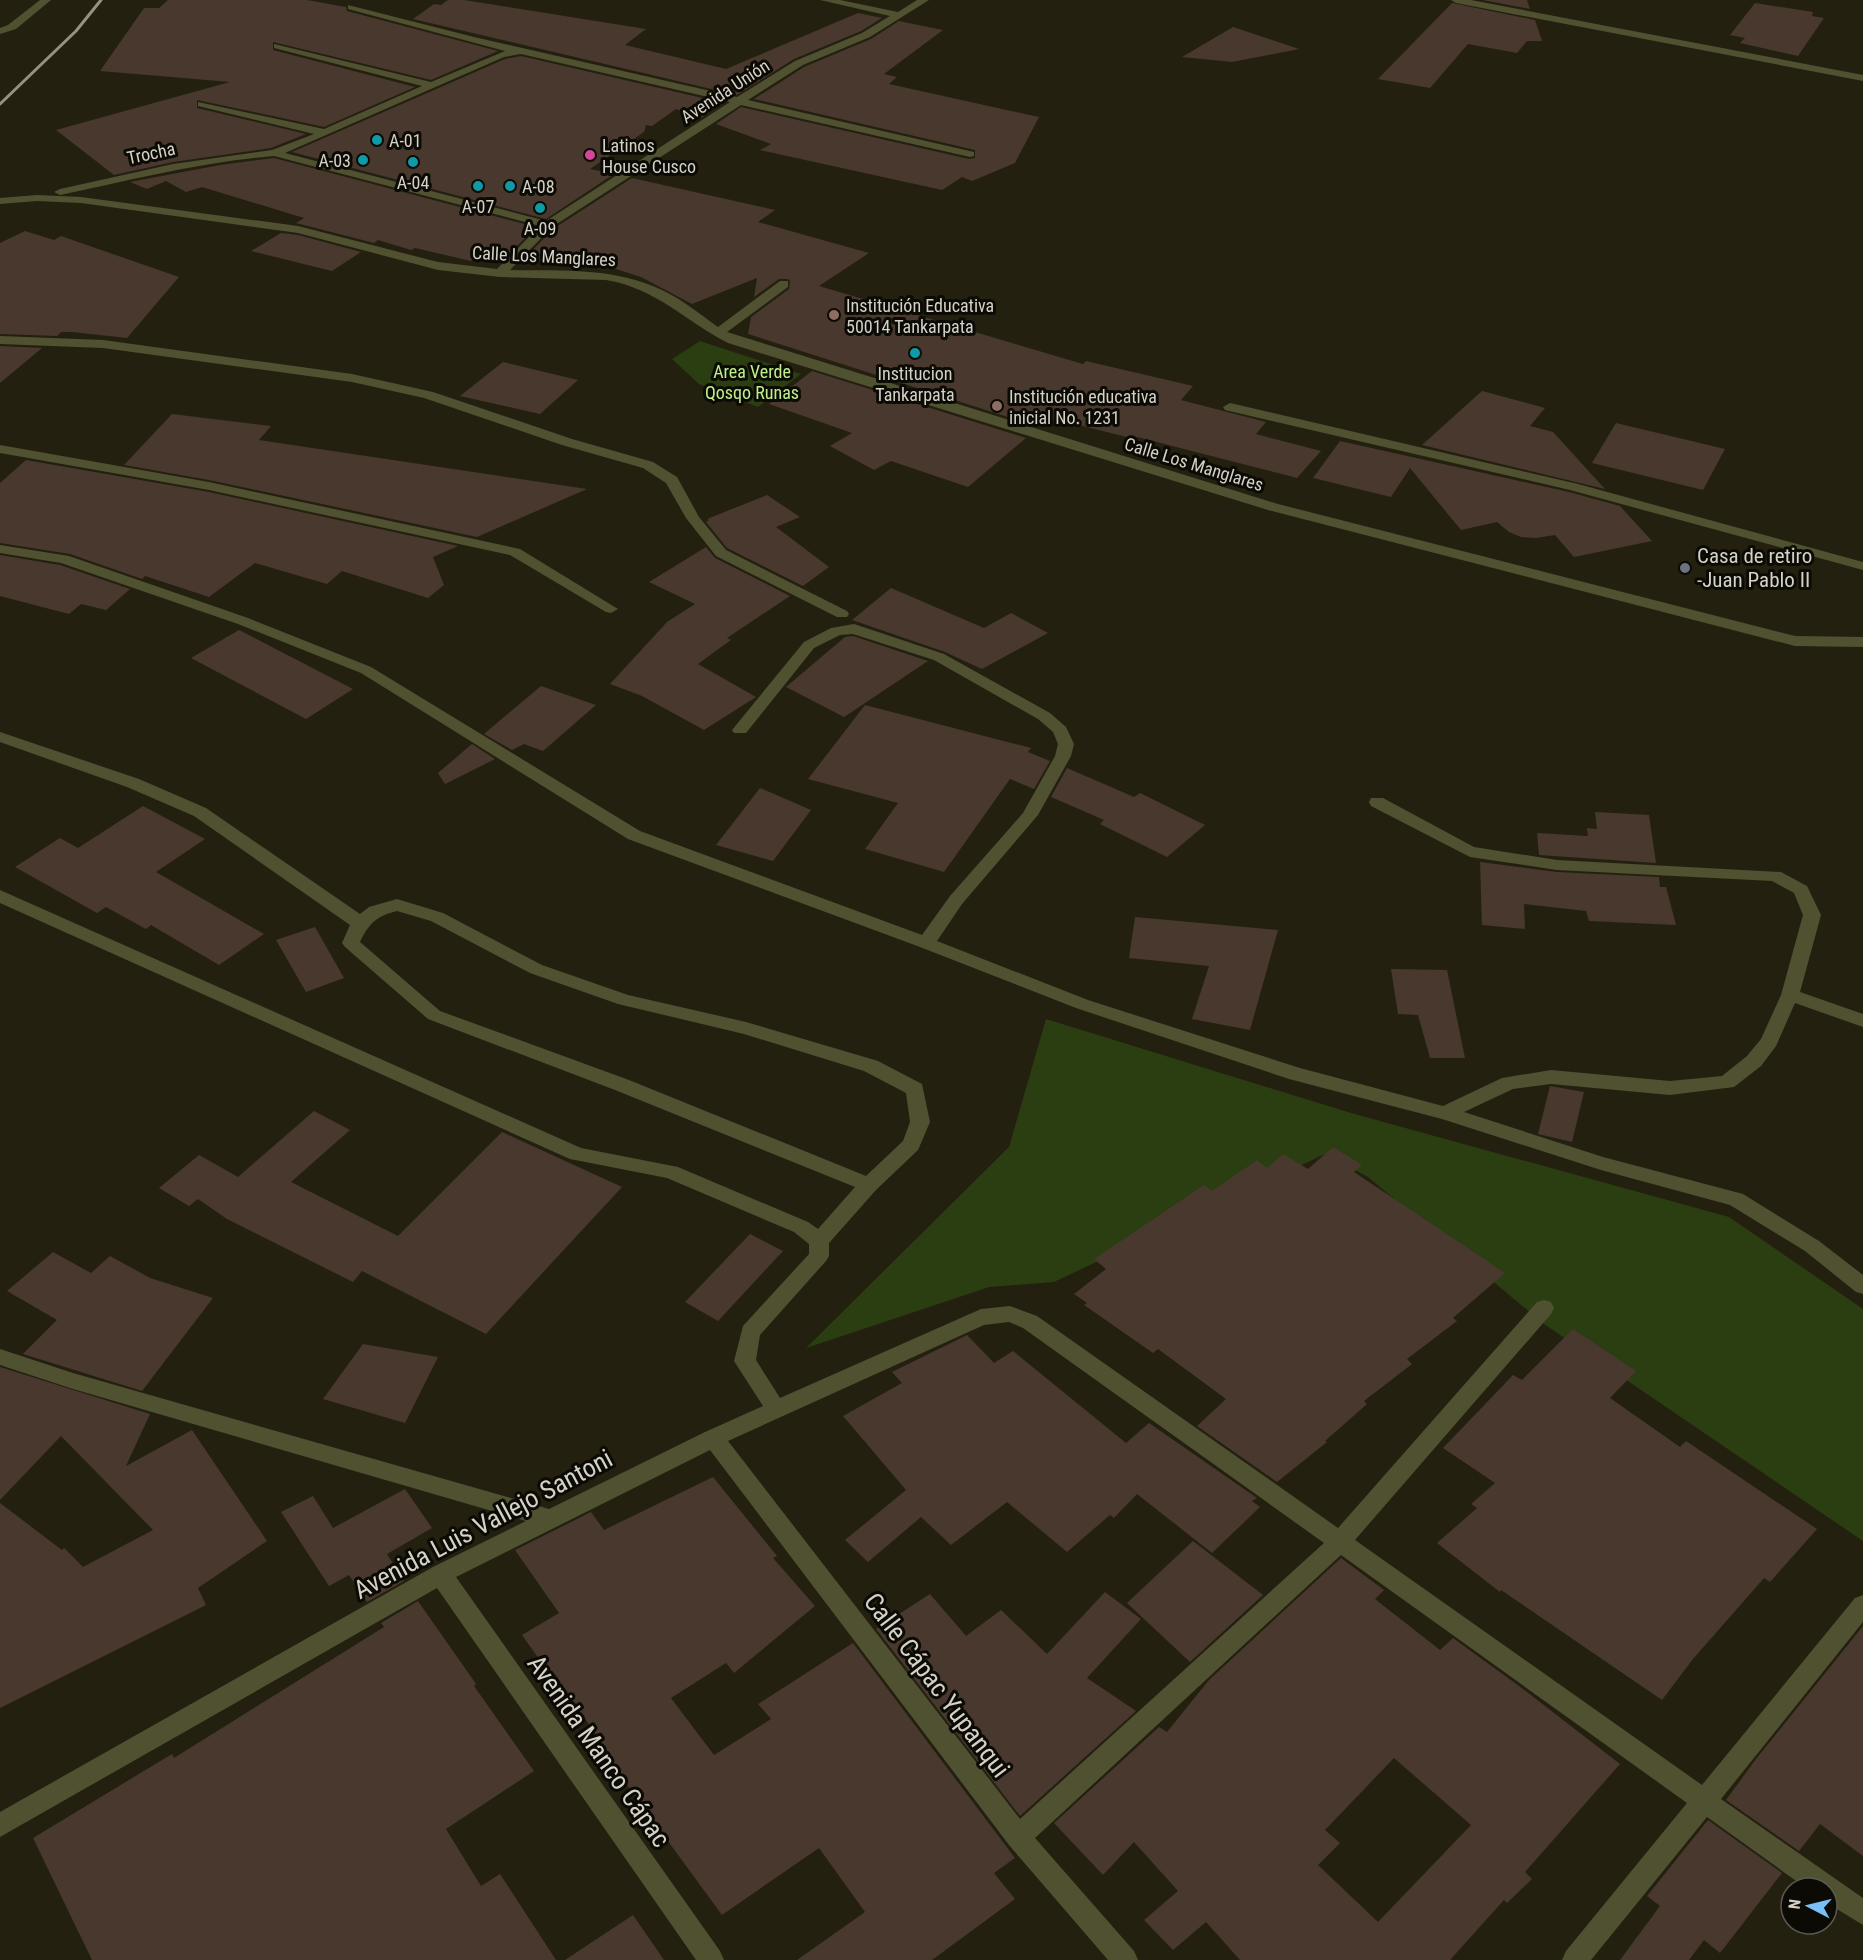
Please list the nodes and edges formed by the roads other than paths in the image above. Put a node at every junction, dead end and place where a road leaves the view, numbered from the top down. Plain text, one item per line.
1 (46, 0) edge
2 (825, 0) edge
3 (924, 0) edge
4 (1456, 0) edge
5 (352, 8) dead end
6 (900, 15) junction
7 (0, 31) edge
8 (278, 46) dead end
9 (523, 51) junction
10 (1863, 78) edge
11 (430, 85) junction
12 (740, 101) junction
13 (202, 104) dead end
14 (325, 133) junction
15 (274, 153) junction
16 (970, 154) dead end
17 (37, 198) junction
18 (0, 201) edge
19 (548, 225) junction
20 (500, 273) junction
21 (784, 284) dead end
22 (718, 333) junction
23 (0, 340) edge
24 (1230, 407) dead end
25 (0, 449) edge
26 (0, 549) edge
27 (1863, 566) edge
28 (612, 609) dead end
29 (842, 614) dead end
30 (1863, 642) edge
31 (740, 730) dead end
32 (0, 737) edge
33 (1377, 802) dead end
34 (0, 896) edge
35 (360, 923) junction
36 (926, 943) junction
37 (1790, 995) junction
38 (1863, 1021) edge
39 (1444, 1113) junction
40 (869, 1185) junction
41 (819, 1241) junction
42 (1863, 1286) edge
43 (1544, 1308) dead end
44 (0, 1357) edge
45 (776, 1409) junction
46 (712, 1438) junction
47 (551, 1519) junction
48 (1340, 1542) junction
49 (441, 1574) junction
50 (1863, 1605) edge
51 (1703, 1801) junction
52 (0, 1825) edge
53 (1018, 1837) junction
54 (1810, 1876) edge
55 (1839, 1896) edge
56 (1863, 1913) edge
57 (711, 1960) edge
58 (1125, 1960) edge
59 (1575, 1960) edge

1 - 7 street
2 - 6 street
3 - 6 street, Avenida Unión
4 - 10 street
5 - 9 street
6 - 12 street, Avenida Unión
8 - 11 street
9 - 11 street
9 - 12 street
11 - 14 street
12 - 16 street
12 - 19 street, Avenida Unión
13 - 14 street
14 - 15 street
15 - 17 street, Trocha
15 - 19 street
17 - 18 street, Calle Los Manglares
17 - 20 street, Calle Los Manglares
19 - 20 street, Avenida Unión
20 - 22 street, Calle Los Manglares
21 - 22 street
22 - 30 street, Calle Los Manglares
23 - 29 street
24 - 27 street
25 - 28 street
26 - 36 street
31 - 36 street
32 - 35 street
33 - 37 street
34 - 41 street
35 - 40 street
35 - 40 street
36 - 39 street
37 - 38 street
37 - 39 street
39 - 42 street
40 - 41 street
41 - 45 street
43 - 48 street
44 - 47 street
45 - 46 street, Avenida Luis Vallejo Santoni
45 - 48 street, Avenida Luis Vallejo Santoni
46 - 47 street, Avenida Luis Vallejo Santoni
46 - 53 street, Calle Cápac Yupanqui
47 - 49 street, Avenida Luis Vallejo Santoni
48 - 51 street
48 - 53 street
49 - 52 street, Avenida Luis Vallejo Santoni
49 - 57 street, Avenida Manco Cápac
50 - 51 street
51 - 54 street
51 - 59 street
53 - 58 street, Calle Cápac Yupanqui
55 - 56 street

